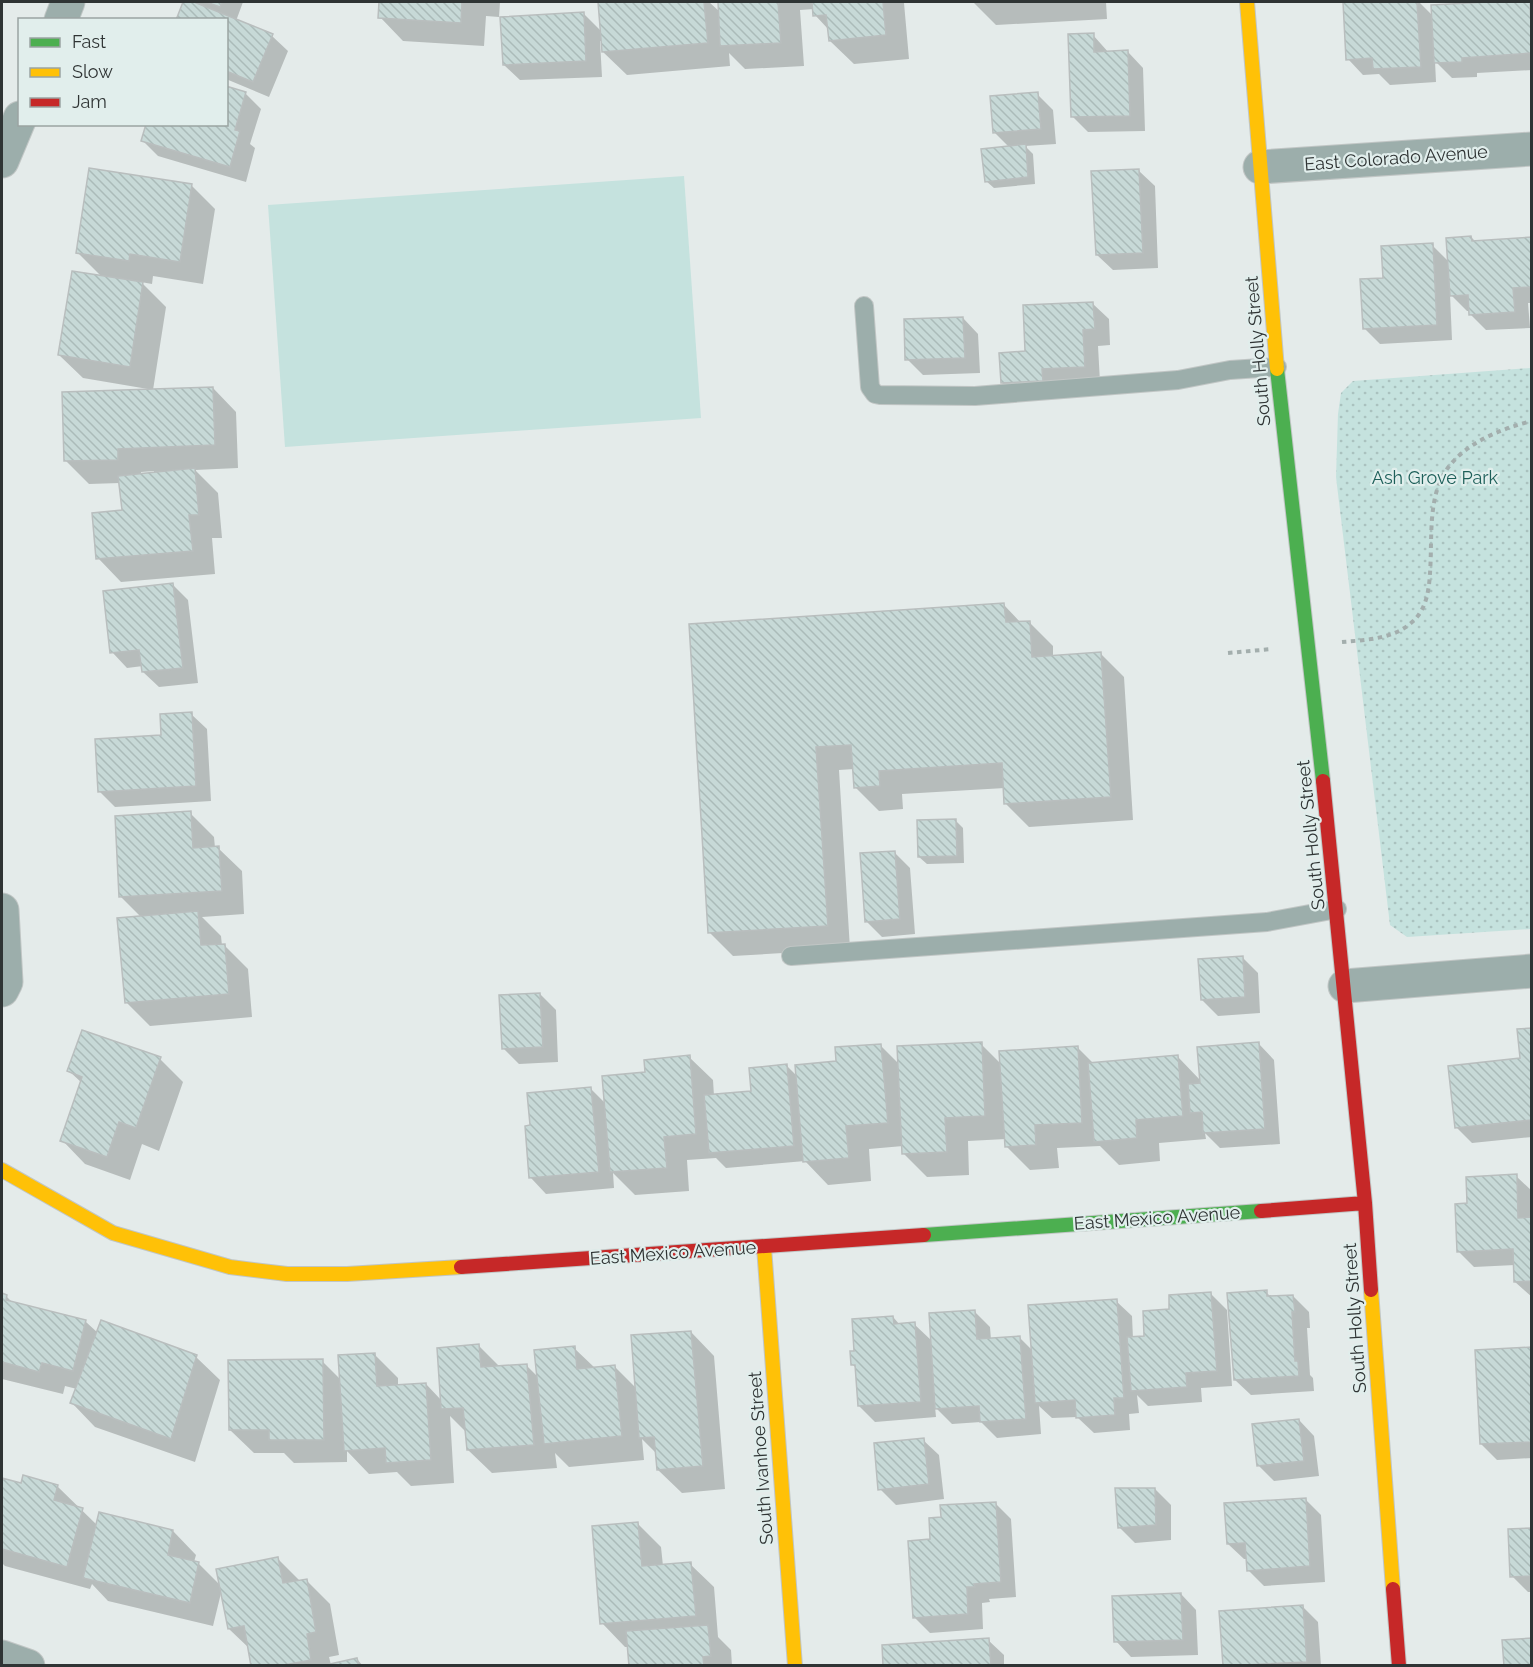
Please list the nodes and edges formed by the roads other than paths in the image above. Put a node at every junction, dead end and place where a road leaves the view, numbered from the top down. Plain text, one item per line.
1 (68, 2) edge
2 (1248, 2) edge
3 (62, 18) edge
4 (18, 123) edge
5 (1532, 149) edge
6 (2, 161) edge
7 (1260, 167) junction
8 (864, 306) dead end
9 (1277, 367) junction
10 (1337, 909) junction
11 (2, 910) edge
12 (791, 956) dead end
13 (1532, 971) edge
14 (1345, 986) junction
15 (2, 990) edge
16 (2, 1170) edge
17 (1365, 1203) junction
18 (764, 1247) junction
19 (2, 1657) edge
20 (28, 1665) edge
21 (795, 1665) edge
22 (1399, 1665) edge

1 - 3 street
2 - 7 street, South Holly Street
4 - 6 street
5 - 7 street, East Colorado Avenue
7 - 9 street, South Holly Street
8 - 9 lane
9 - 10 street, South Holly Street
10 - 12 lane
10 - 14 street, South Holly Street
11 - 15 street
13 - 14 street
14 - 17 street, South Holly Street
16 - 18 street, East Mexico Avenue
17 - 18 street, East Mexico Avenue
17 - 22 street, South Holly Street
18 - 21 street, South Ivanhoe Street
19 - 20 street

